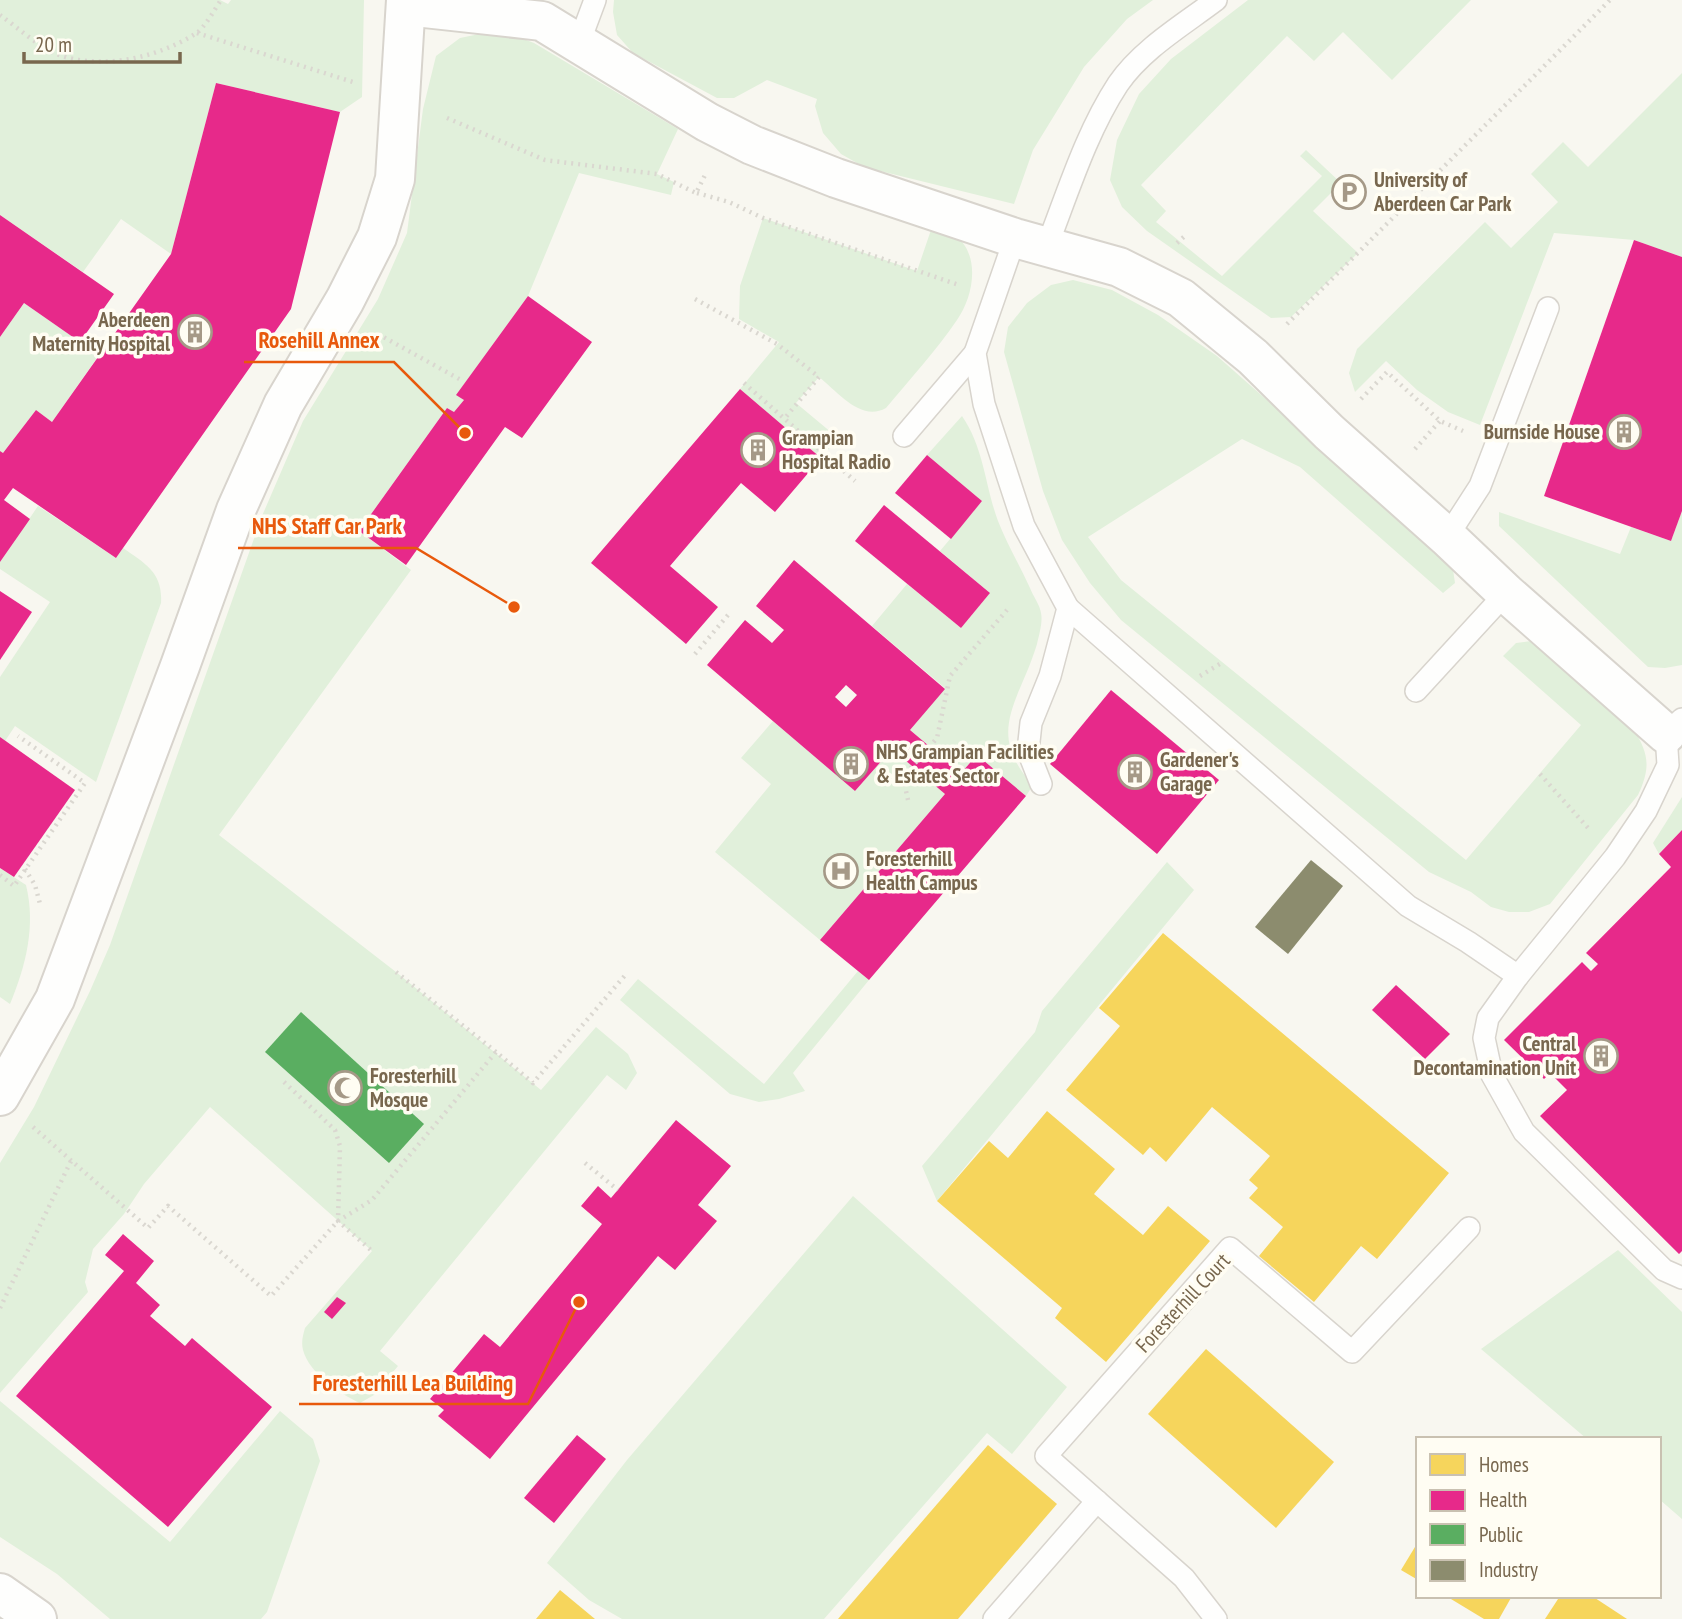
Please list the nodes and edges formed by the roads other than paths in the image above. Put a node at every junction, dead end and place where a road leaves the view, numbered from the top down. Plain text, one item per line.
1 (595, 0) edge
2 (1216, 0) edge
3 (406, 3) edge
4 (579, 43) junction
5 (1031, 242) junction
6 (1548, 308) dead end
7 (975, 353) junction
8 (905, 436) dead end
9 (1447, 537) junction
10 (1506, 593) junction
11 (1068, 608) junction
12 (1416, 691) dead end
13 (1674, 727) edge
14 (1041, 784) dead end
15 (1518, 976) junction
16 (13, 1108) edge
17 (1469, 1228) dead end
18 (1682, 1278) edge
19 (1097, 1501) junction
20 (0, 1594) edge
21 (37, 1619) edge
22 (994, 1619) edge
23 (1216, 1619) edge

1 - 4 lane
2 - 5 lane
3 - 4 street
3 - 16 street
4 - 5 street
5 - 7 lane
5 - 9 street
6 - 9 lane
7 - 8 lane
7 - 11 lane
9 - 10 street
10 - 12 lane
10 - 13 street
11 - 14 lane
11 - 15 lane
13 - 15 lane
15 - 18 lane
17 - 19 lane, Foresterhill Court
19 - 22 lane
19 - 23 lane, Foresterhill Court
20 - 21 street

